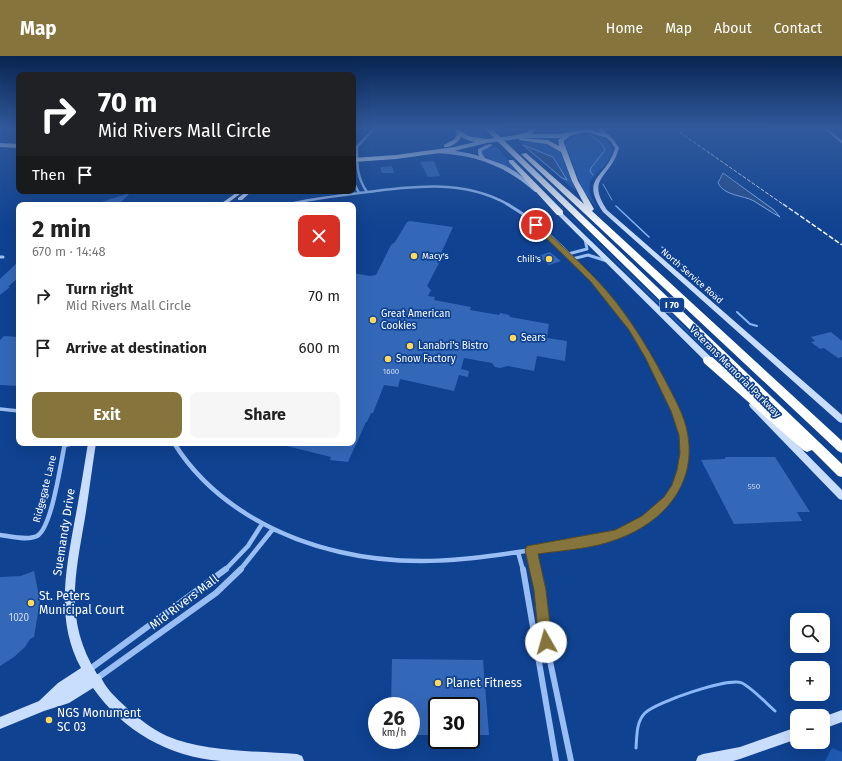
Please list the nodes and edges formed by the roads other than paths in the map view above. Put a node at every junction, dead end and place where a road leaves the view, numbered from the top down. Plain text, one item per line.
1 (357, 162) edge
2 (491, 162) edge
3 (512, 162) edge
4 (514, 162) edge
5 (533, 162) edge
6 (567, 162) edge
7 (610, 162) edge
8 (356, 187) edge
9 (367, 192) junction
10 (356, 193) edge
11 (359, 193) junction
12 (238, 194) edge
13 (246, 194) edge
14 (352, 194) edge
15 (226, 202) edge
16 (235, 202) edge
17 (300, 202) edge
18 (560, 213) junction
19 (592, 215) junction
20 (585, 238) junction
21 (568, 254) junction
22 (572, 259) junction
23 (610, 262) junction
24 (708, 360) junction
25 (0, 409) edge
26 (16, 411) edge
27 (842, 420) edge
28 (65, 446) edge
29 (92, 446) edge
30 (176, 446) edge
31 (842, 448) edge
32 (842, 472) edge
33 (842, 476) edge
34 (842, 496) edge
35 (262, 524) junction
36 (273, 529) junction
37 (0, 535) edge
38 (531, 550) junction
39 (518, 552) junction
40 (92, 674) junction
41 (842, 716) edge
42 (830, 720) edge
43 (0, 723) edge
44 (790, 735) edge
45 (297, 761) edge
46 (556, 761) edge
47 (570, 761) edge
48 (703, 761) edge

1 - 9 street
2 - 18 street, Veterans Memorial Parkway
3 - 18 highway
4 - 32 highway, I 70
5 - 19 highway, I 70
6 - 19 highway
7 - 27 street, North Service Road
8 - 11 street
9 - 11 street
9 - 21 street
10 - 11 street
12 - 15 street
13 - 16 street
14 - 17 street
18 - 20 street, Veterans Memorial Parkway
19 - 31 highway, I 70
20 - 21 street
20 - 23 street, Veterans Memorial Parkway
21 - 22 street
22 - 23 street
22 - 38 street
23 - 24 street, Veterans Memorial Parkway
24 - 33 highway
24 - 34 street, Veterans Memorial Parkway
25 - 26 street
28 - 37 street, Ridgegate Lane
29 - 40 street, Suemandy Drive
30 - 35 street
35 - 36 street
35 - 40 street, Mid Rivers Mall
36 - 39 street
36 - 40 street, Mid Rivers Mall
38 - 39 street
38 - 47 street
39 - 46 street
40 - 43 street
40 - 45 street, Suemandy Drive
41 - 42 street
44 - 48 street

